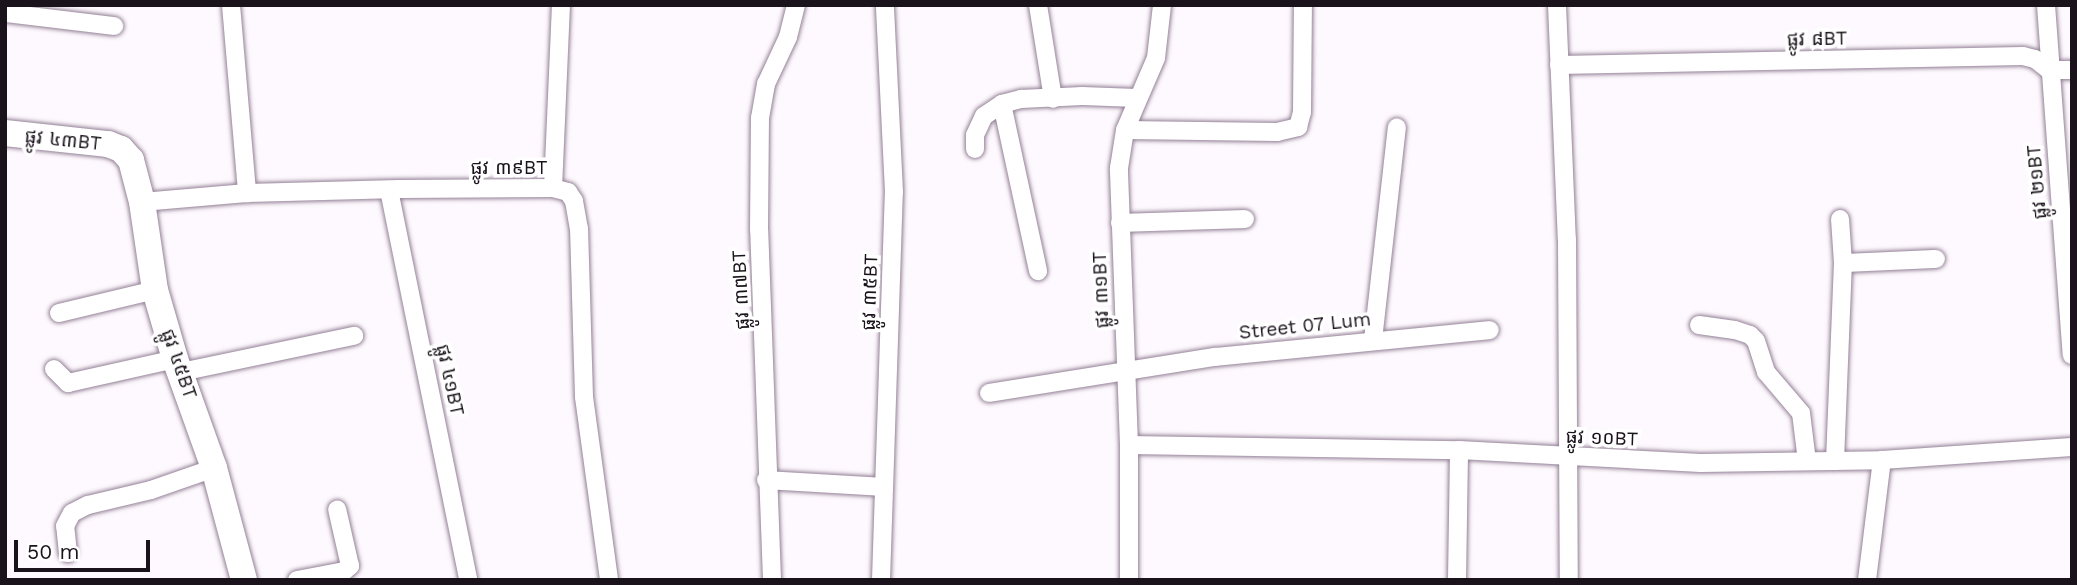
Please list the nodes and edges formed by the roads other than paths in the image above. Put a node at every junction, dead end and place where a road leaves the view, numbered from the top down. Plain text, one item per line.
1 (231, 5) edge
2 (561, 5) edge
3 (796, 5) edge
4 (885, 5) edge
5 (1038, 5) edge
6 (1162, 5) edge
7 (1303, 5) edge
8 (1557, 5) edge
9 (2046, 5) edge
10 (5, 13) edge
11 (114, 26) dead end
12 (1559, 65) junction
13 (2049, 70) junction
14 (2072, 70) edge
15 (1137, 98) junction
16 (1053, 99) junction
17 (1002, 104) junction
18 (1397, 127) dead end
19 (1125, 131) junction
20 (5, 133) edge
21 (121, 149) joint
22 (975, 149) dead end
23 (553, 188) junction
24 (389, 190) junction
25 (247, 193) junction
26 (142, 202) junction
27 (1245, 219) dead end
28 (1840, 219) dead end
29 (1120, 223) junction
30 (2067, 232) edge
31 (1936, 259) dead end
32 (1843, 263) junction
33 (1038, 271) dead end
34 (155, 290) junction
35 (59, 313) dead end
36 (1699, 325) dead end
37 (1490, 330) dead end
38 (354, 336) dead end
39 (1373, 340) junction
40 (2072, 355) edge
41 (178, 366) junction
42 (54, 369) dead end
43 (1125, 372) junction
44 (989, 393) dead end
45 (1129, 445) junction
46 (2072, 447) edge
47 (1459, 450) junction
48 (1566, 458) junction
49 (1882, 460) junction
50 (1807, 461) junction
51 (1835, 461) junction
52 (214, 468) junction
53 (766, 480) junction
54 (884, 487) junction
55 (337, 509) dead end
56 (68, 553) dead end
57 (244, 580) edge
58 (297, 580) edge
59 (468, 580) edge
60 (609, 580) edge
61 (772, 580) edge
62 (881, 580) edge
63 (1129, 580) edge
64 (1457, 580) edge
65 (1569, 580) edge
66 (1867, 580) edge

1 - 25 street
2 - 23 street
3 - 53 street, ផ្លូវ ៣៧BT
4 - 54 street, ផ្លូវ ៣៥BT
5 - 16 street
6 - 15 street, ផ្លូវ ៣១BT
7 - 19 street
8 - 12 street
9 - 13 street, ផ្លូវ ២១BT
10 - 11 street
12 - 13 street, ផ្លូវ ៨BT
12 - 48 street
13 - 14 street, ផ្លូវ ៨BT
13 - 30 street, ផ្លូវ ២១BT
15 - 16 street
15 - 19 street, ផ្លូវ ៣១BT
16 - 17 street
17 - 22 street
17 - 33 street
18 - 39 street
19 - 29 street, ផ្លូវ ៣១BT
20 - 21 street, ផ្លូវ ៤៣BT
21 - 26 street, ផ្លូវ ៤៥BT
23 - 24 street, ផ្លូវ ៣៩BT
23 - 60 street, ផ្លូវ ៣៩BT
24 - 25 street, ផ្លូវ ៣៩BT
24 - 59 street, ផ្លូវ ៤១BT
25 - 26 street, ផ្លូវ ៣៩BT
26 - 34 street, ផ្លូវ ៤៥BT
27 - 29 street
28 - 32 street
29 - 43 street, ផ្លូវ ៣១BT
30 - 40 street, ផ្លូវ ២១BT
31 - 32 street
32 - 51 street
34 - 35 street
34 - 41 street, ផ្លូវ ៤៥BT
36 - 50 street
37 - 39 street, Street 07 Lum
38 - 41 street
39 - 43 street, Street 07 Lum
41 - 42 street
41 - 52 street, ផ្លូវ ៤៥BT
43 - 44 street, Street 07 Lum
43 - 45 street, ផ្លូវ ៣១BT
45 - 47 street, ផ្លូវ ១០BT
45 - 63 street, ផ្លូវ ៣១BT
46 - 49 street, ផ្លូវ ១០BT
47 - 48 street, ផ្លូវ ១០BT
47 - 64 street
48 - 50 street, ផ្លូវ ១០BT
48 - 65 street
49 - 51 street, ផ្លូវ ១០BT
49 - 66 street
50 - 51 street, ផ្លូវ ១០BT
52 - 56 street
52 - 57 street, ផ្លូវ ៤៥BT
53 - 54 street
53 - 61 street, ផ្លូវ ៣៧BT
54 - 62 street, ផ្លូវ ៣៥BT
55 - 58 street

